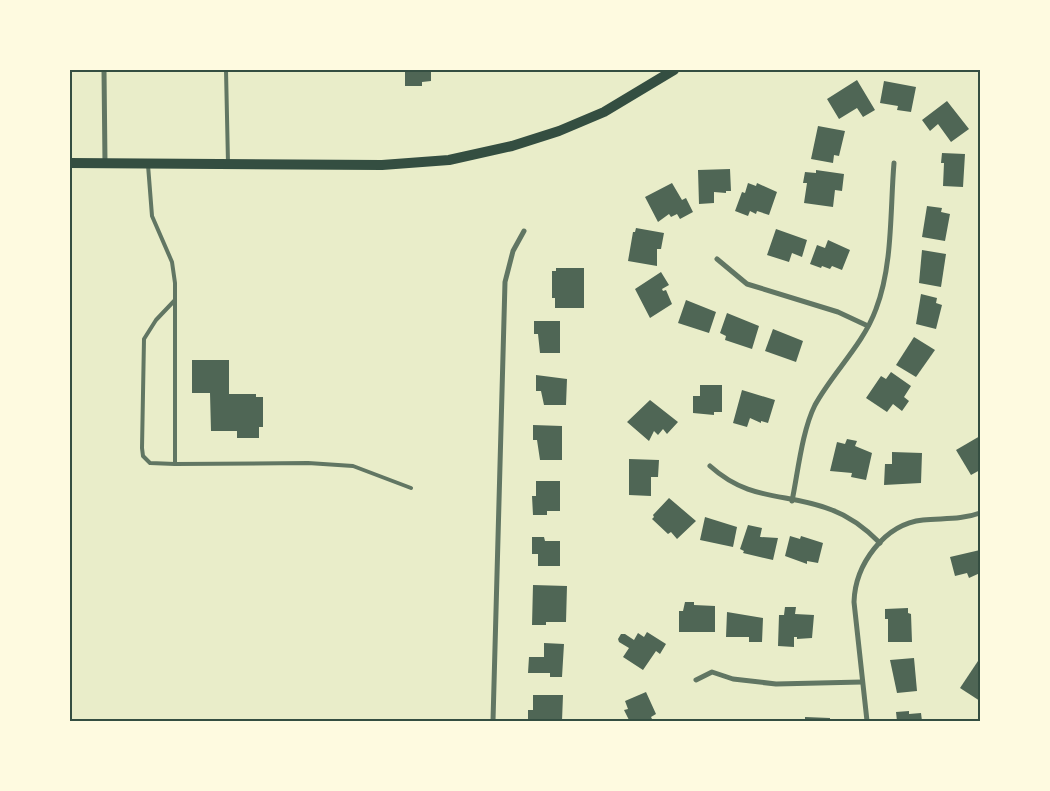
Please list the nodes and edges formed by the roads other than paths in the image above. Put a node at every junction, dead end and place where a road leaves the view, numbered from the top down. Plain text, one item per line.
1 (104, 70) edge
2 (226, 70) edge
3 (674, 70) edge
4 (70, 163) edge
5 (105, 163) junction
6 (148, 163) junction
7 (228, 163) junction
8 (894, 163) dead end
9 (524, 231) dead end
10 (717, 259) dead end
11 (175, 300) junction
12 (868, 326) junction
13 (175, 464) junction
14 (710, 466) dead end
15 (411, 488) dead end
16 (792, 501) junction
17 (980, 513) edge
18 (880, 543) junction
19 (696, 680) dead end
20 (862, 682) junction
21 (493, 721) edge
22 (867, 721) edge

1 - 5 street
2 - 7 lane
3 - 7 main road
4 - 5 main road
5 - 6 main road
6 - 7 main road
6 - 11 lane
8 - 12 street
9 - 21 street
10 - 12 street
11 - 13 lane
11 - 13 lane
12 - 16 street
13 - 15 lane
14 - 16 street
16 - 18 street
17 - 18 street
18 - 20 street
19 - 20 street
20 - 22 street

